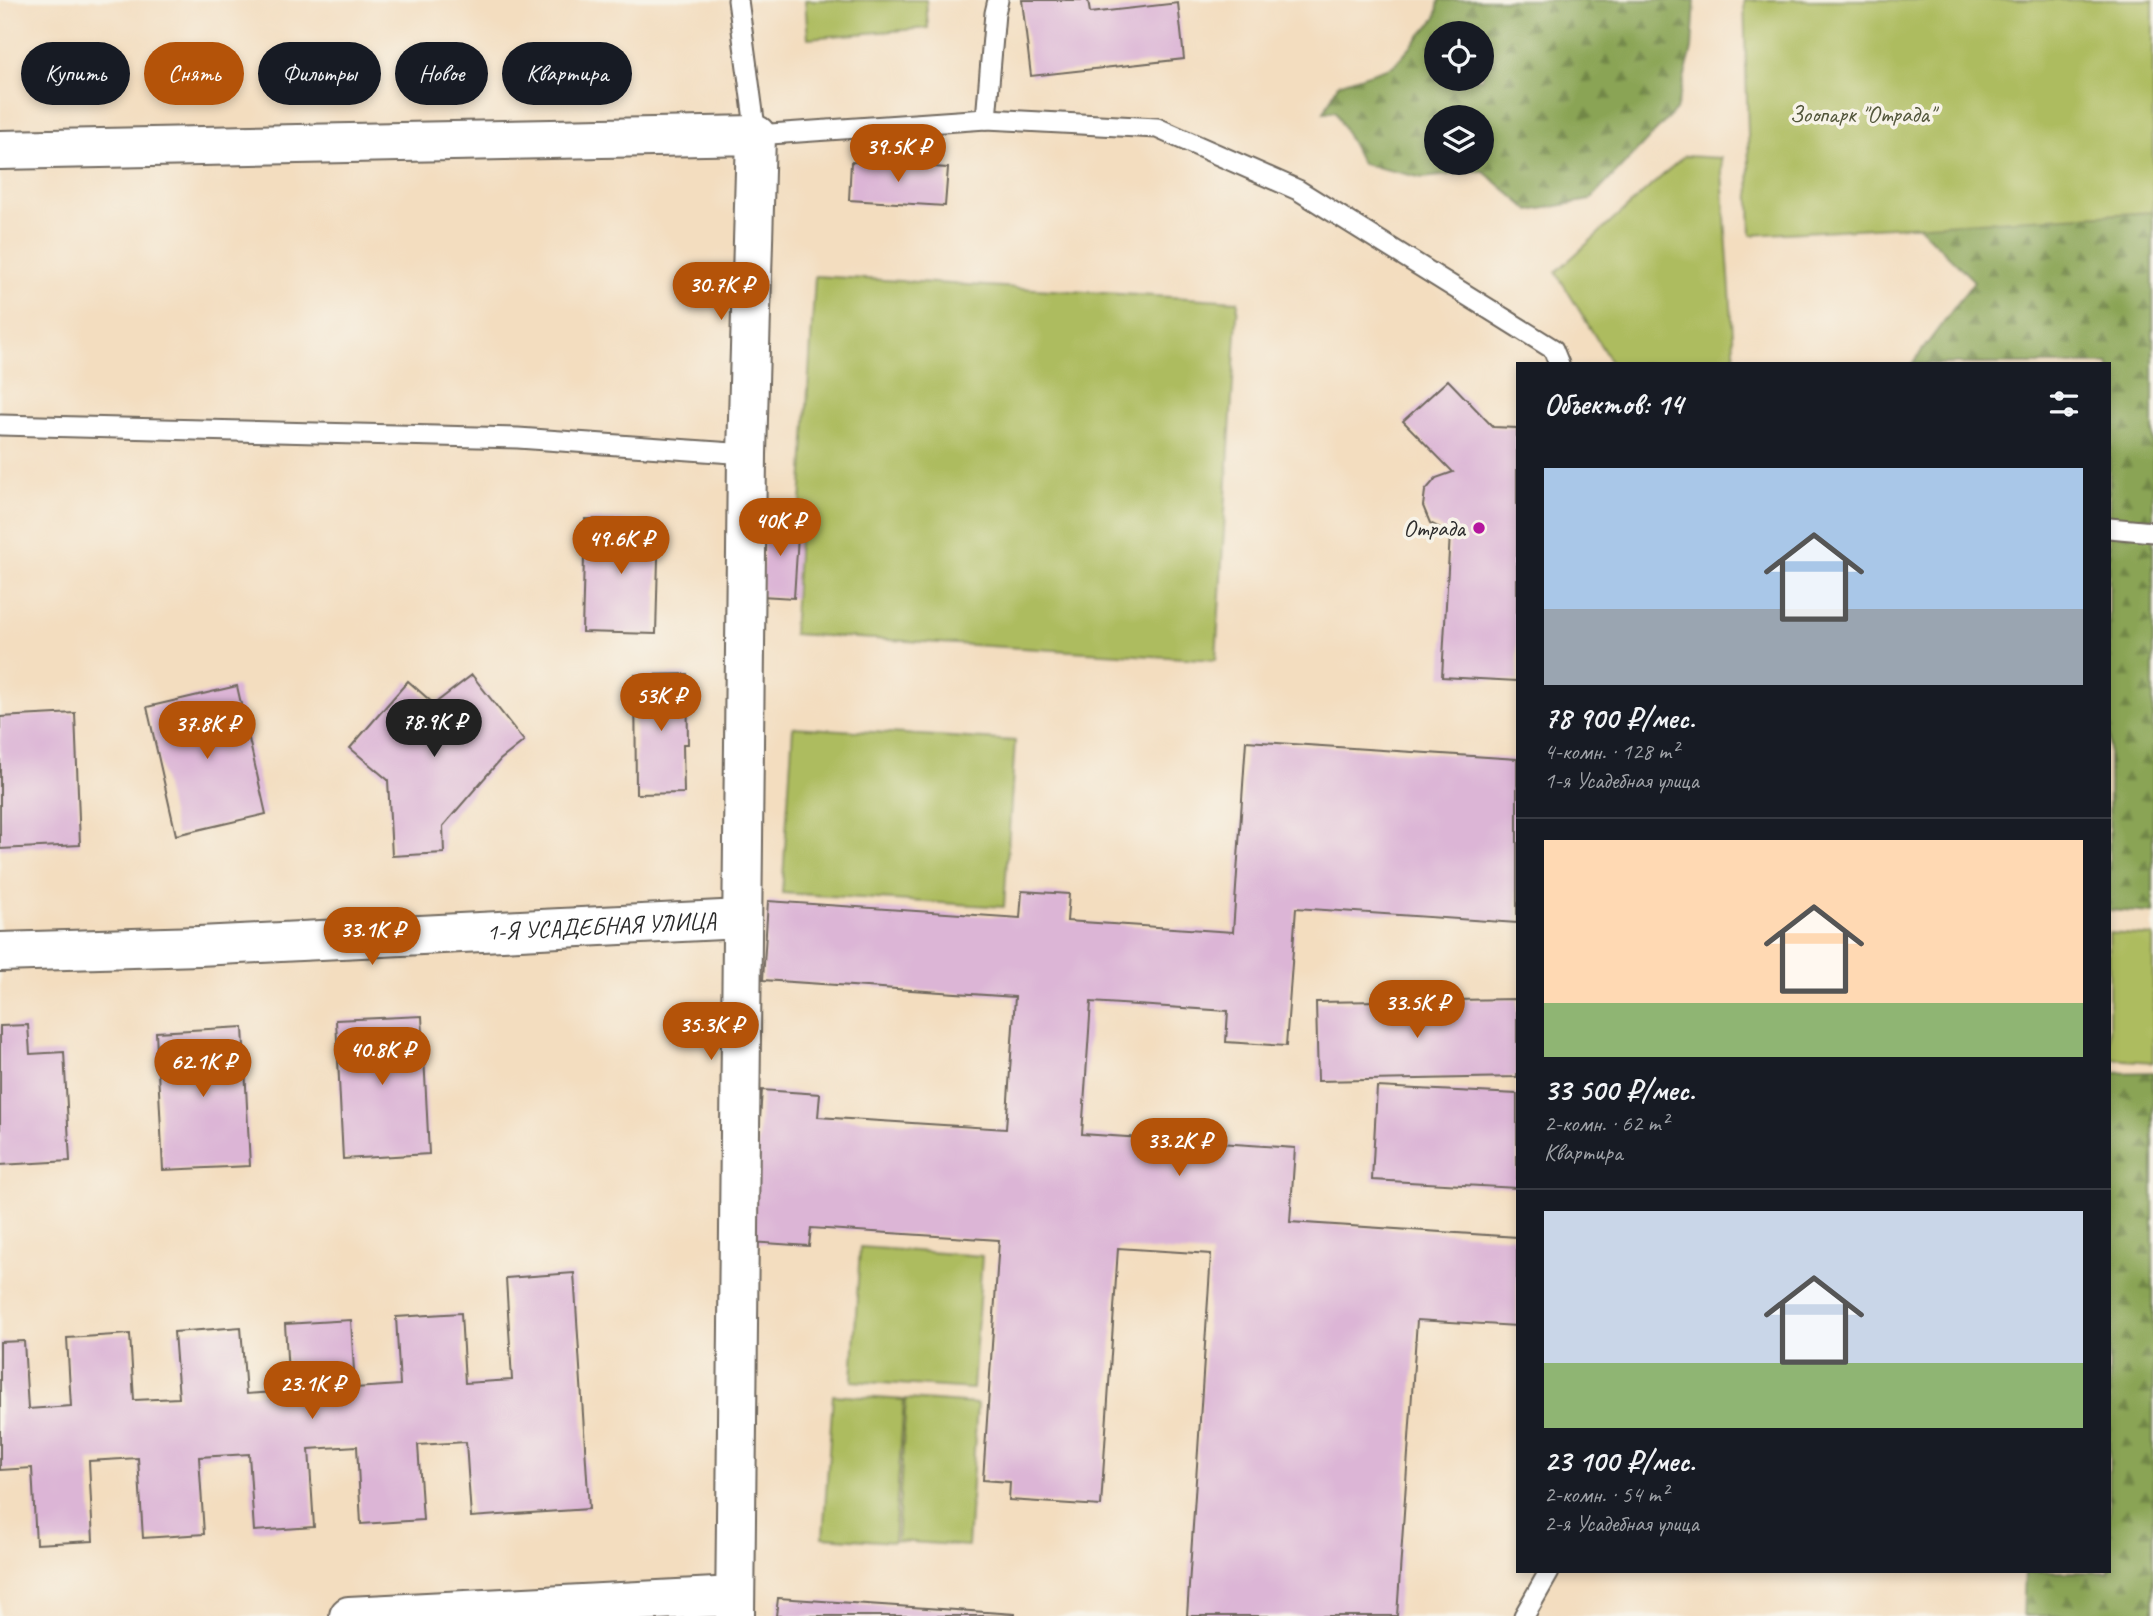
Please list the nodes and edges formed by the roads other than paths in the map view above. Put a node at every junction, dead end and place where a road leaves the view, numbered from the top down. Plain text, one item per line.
1 (738, 0) edge
2 (998, 0) edge
3 (986, 119) junction
4 (755, 135) junction
5 (0, 150) edge
6 (1558, 362) edge
7 (0, 425) edge
8 (747, 454) junction
9 (2111, 528) edge
10 (2153, 531) edge
11 (742, 919) junction
12 (0, 952) edge
13 (1548, 1573) edge
14 (735, 1606) edge
15 (349, 1616) edge
16 (1524, 1616) edge

1 - 4 lane
2 - 3 lane
3 - 4 lane
3 - 6 lane
4 - 5 street
4 - 8 street
7 - 8 lane
8 - 11 street
9 - 10 lane
11 - 12 street, 1-Я УСАДЕБНАЯ УЛИЦА
11 - 14 street
13 - 16 lane
14 - 15 street

